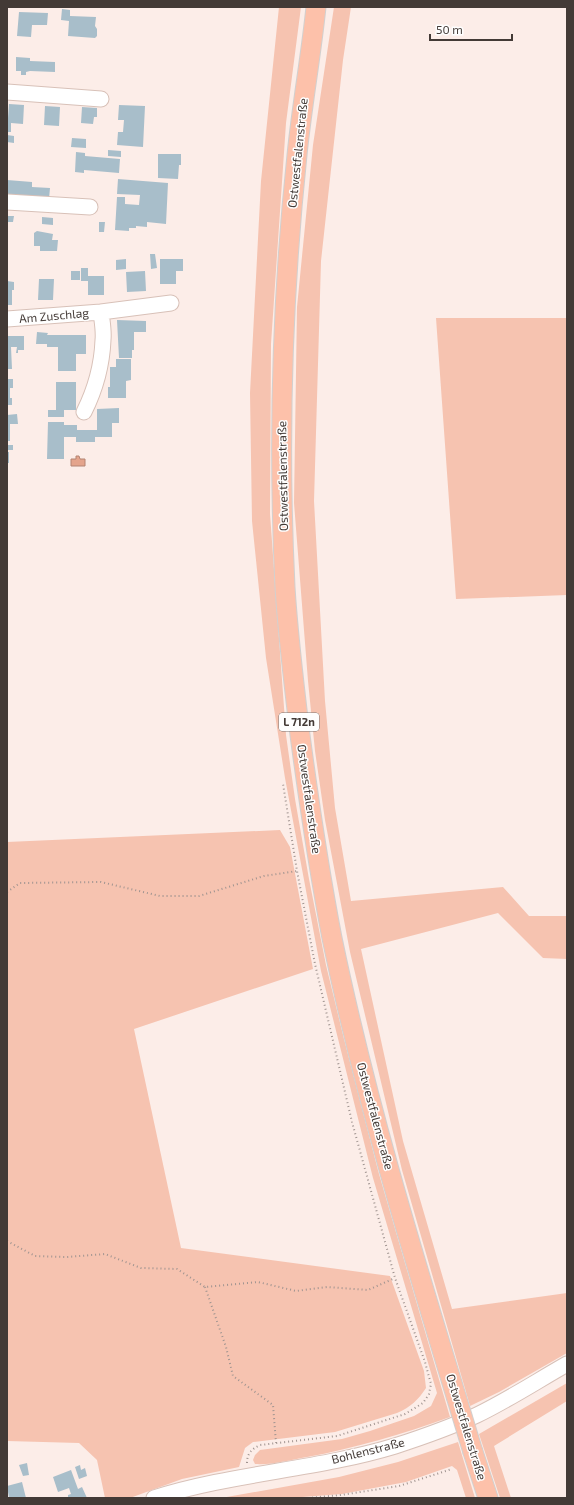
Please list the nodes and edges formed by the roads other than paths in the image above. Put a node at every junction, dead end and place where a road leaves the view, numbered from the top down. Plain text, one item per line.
1 (317, 7) edge
2 (7, 92) edge
3 (101, 99) dead end
4 (7, 202) edge
5 (90, 207) dead end
6 (171, 303) dead end
7 (101, 312) junction
8 (7, 319) edge
9 (84, 412) dead end
10 (567, 1364) edge
11 (154, 1498) edge
12 (488, 1498) edge

1 - 12 main road, Ostwestfalenstraße / L 712n, bridge
2 - 3 street
4 - 5 street
6 - 7 street, Am Zuschlag
7 - 8 street, Am Zuschlag
7 - 9 street, Am Zuschlag
10 - 11 street, Bohlenstraße

